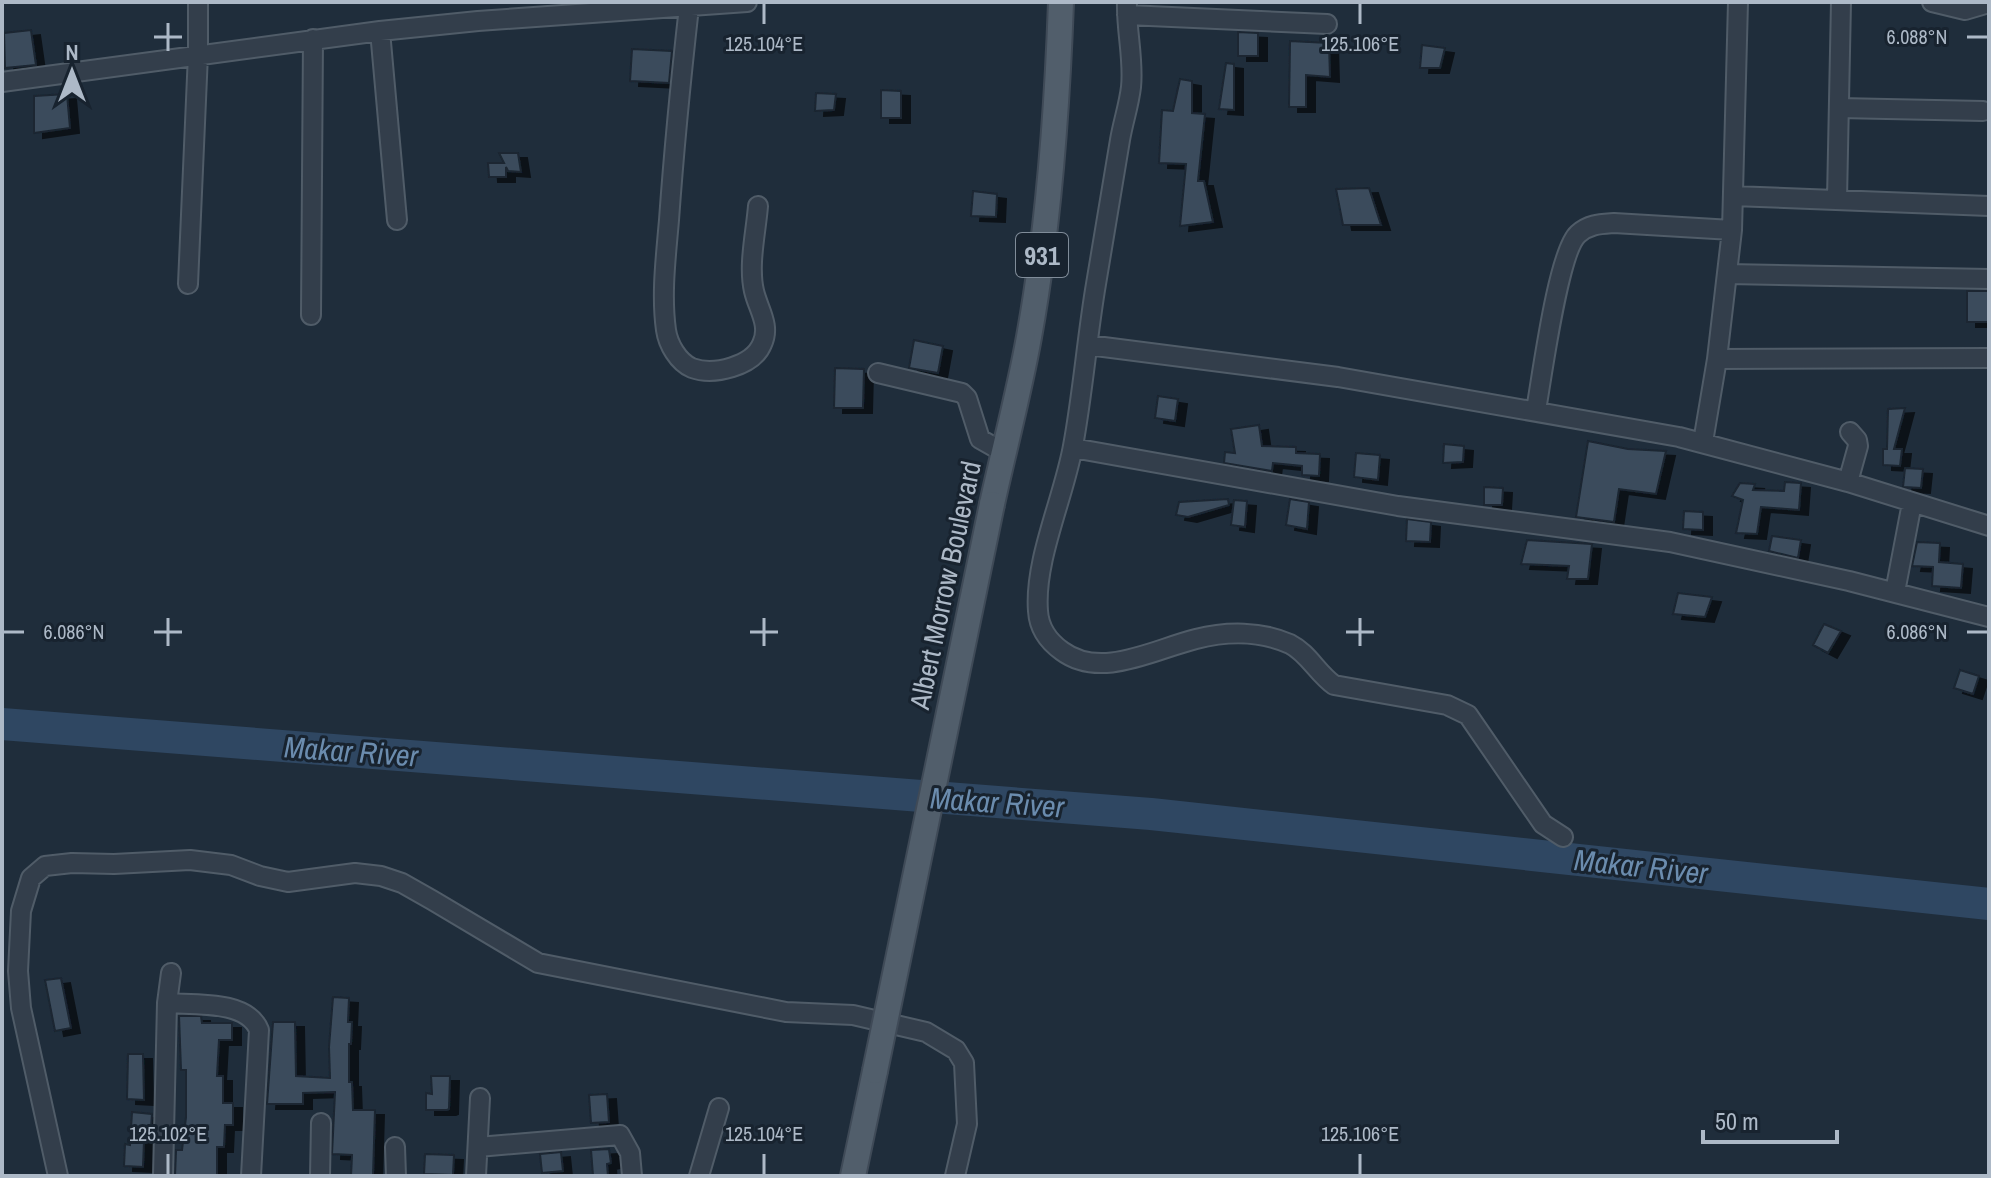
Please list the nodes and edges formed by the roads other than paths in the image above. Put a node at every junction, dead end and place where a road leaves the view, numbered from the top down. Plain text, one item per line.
1 (198, 2) edge
2 (747, 2) edge
3 (1061, 2) edge
4 (1738, 2) edge
5 (1841, 2) edge
6 (1932, 2) edge
7 (1989, 3) edge
8 (683, 6) edge
9 (531, 9) edge
10 (1127, 9) edge
11 (1327, 24) dead end
12 (380, 31) junction
13 (313, 39) junction
14 (198, 54) junction
15 (2, 82) edge
16 (1839, 108) junction
17 (1983, 111) dead end
18 (1733, 196) junction
19 (1837, 199) junction
20 (758, 206) dead end
21 (1989, 206) edge
22 (397, 220) dead end
23 (1732, 230) junction
24 (1728, 274) junction
25 (1989, 279) edge
26 (188, 284) dead end
27 (311, 315) dead end
28 (1088, 345) junction
29 (1989, 358) edge
30 (1717, 359) junction
31 (878, 373) dead end
32 (1536, 410) junction
33 (1850, 432) dead end
34 (1703, 442) junction
35 (1073, 448) junction
36 (1003, 452) junction
37 (1848, 482) junction
38 (1912, 503) junction
39 (1989, 526) edge
40 (1895, 592) junction
41 (1989, 617) edge
42 (1563, 837) dead end
43 (11, 910) edge
44 (171, 973) dead end
45 (167, 1003) junction
46 (480, 1098) dead end
47 (719, 1108) dead end
48 (321, 1123) dead end
49 (395, 1147) dead end
50 (478, 1147) junction
51 (58, 1176) edge
52 (163, 1176) edge
53 (251, 1176) edge
54 (320, 1176) edge
55 (396, 1176) edge
56 (476, 1176) edge
57 (632, 1176) edge
58 (699, 1176) edge
59 (853, 1176) edge
60 (955, 1176) edge

1 - 14 street
2 - 8 street
3 - 36 main road, Albert Morrow Boulevard / 931
4 - 18 street
5 - 16 street
6 - 7 street
8 - 9 street
8 - 20 street
9 - 12 street
10 - 11 street
10 - 28 street
12 - 13 street
12 - 22 street
13 - 14 street
13 - 27 street
14 - 15 street
14 - 26 street
16 - 17 street
16 - 19 street
18 - 19 street
18 - 23 street
19 - 21 street
23 - 24 street
23 - 32 street
24 - 25 street
24 - 30 street
28 - 32 street
28 - 35 street
29 - 30 street
30 - 34 street
31 - 36 street
32 - 34 street
33 - 37 street
34 - 37 street
35 - 40 street
35 - 42 street
36 - 59 main road, Albert Morrow Boulevard / 931, bridge
37 - 38 street
38 - 39 street
38 - 40 street
40 - 41 street
43 - 51 street
43 - 60 street
44 - 45 street
45 - 52 street
45 - 53 street
46 - 50 street
47 - 58 street
48 - 54 street
49 - 55 street
50 - 56 street
50 - 57 street

